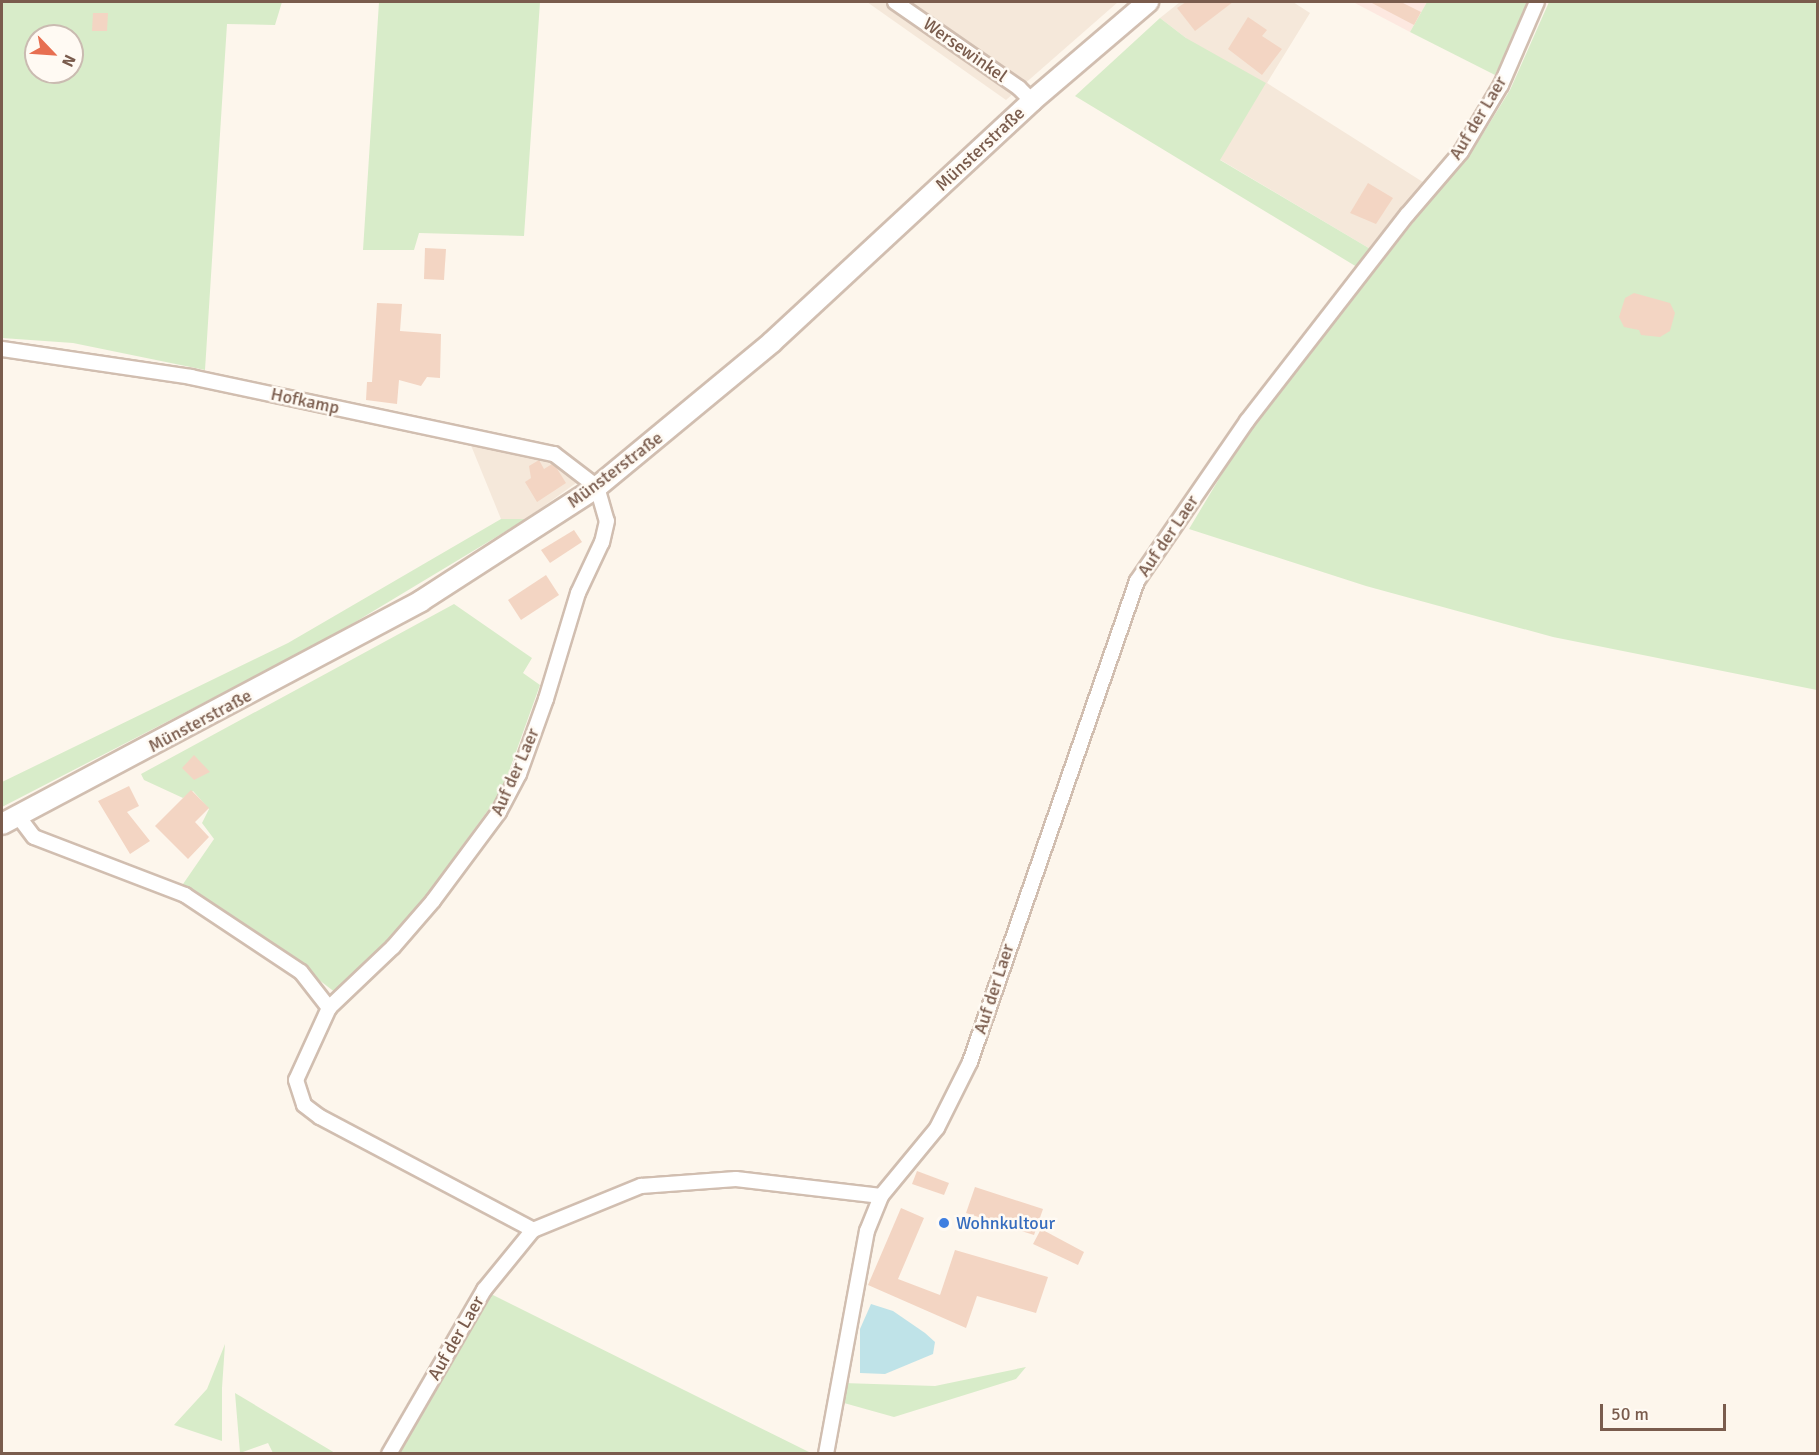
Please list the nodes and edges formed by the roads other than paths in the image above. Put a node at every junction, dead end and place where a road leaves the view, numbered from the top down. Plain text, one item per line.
1 (894, 2) edge
2 (1148, 2) edge
3 (1537, 2) edge
4 (1032, 101) junction
5 (2, 350) edge
6 (597, 487) junction
7 (10, 820) edge
8 (329, 1008) junction
9 (881, 1196) junction
10 (533, 1230) junction
11 (389, 1454) edge
12 (826, 1454) edge

1 - 4 street, Wersewinkel
2 - 4 main road, Münsterstraße
3 - 9 street, Auf der Laer
4 - 6 main road, Münsterstraße
5 - 6 street, Hofkamp
6 - 7 main road, Münsterstraße
6 - 8 street, Auf der Laer
7 - 8 street
8 - 10 street, Auf der Laer
9 - 10 street, Auf der Laer
9 - 12 street, Auf der Laer
10 - 11 street, Auf der Laer

